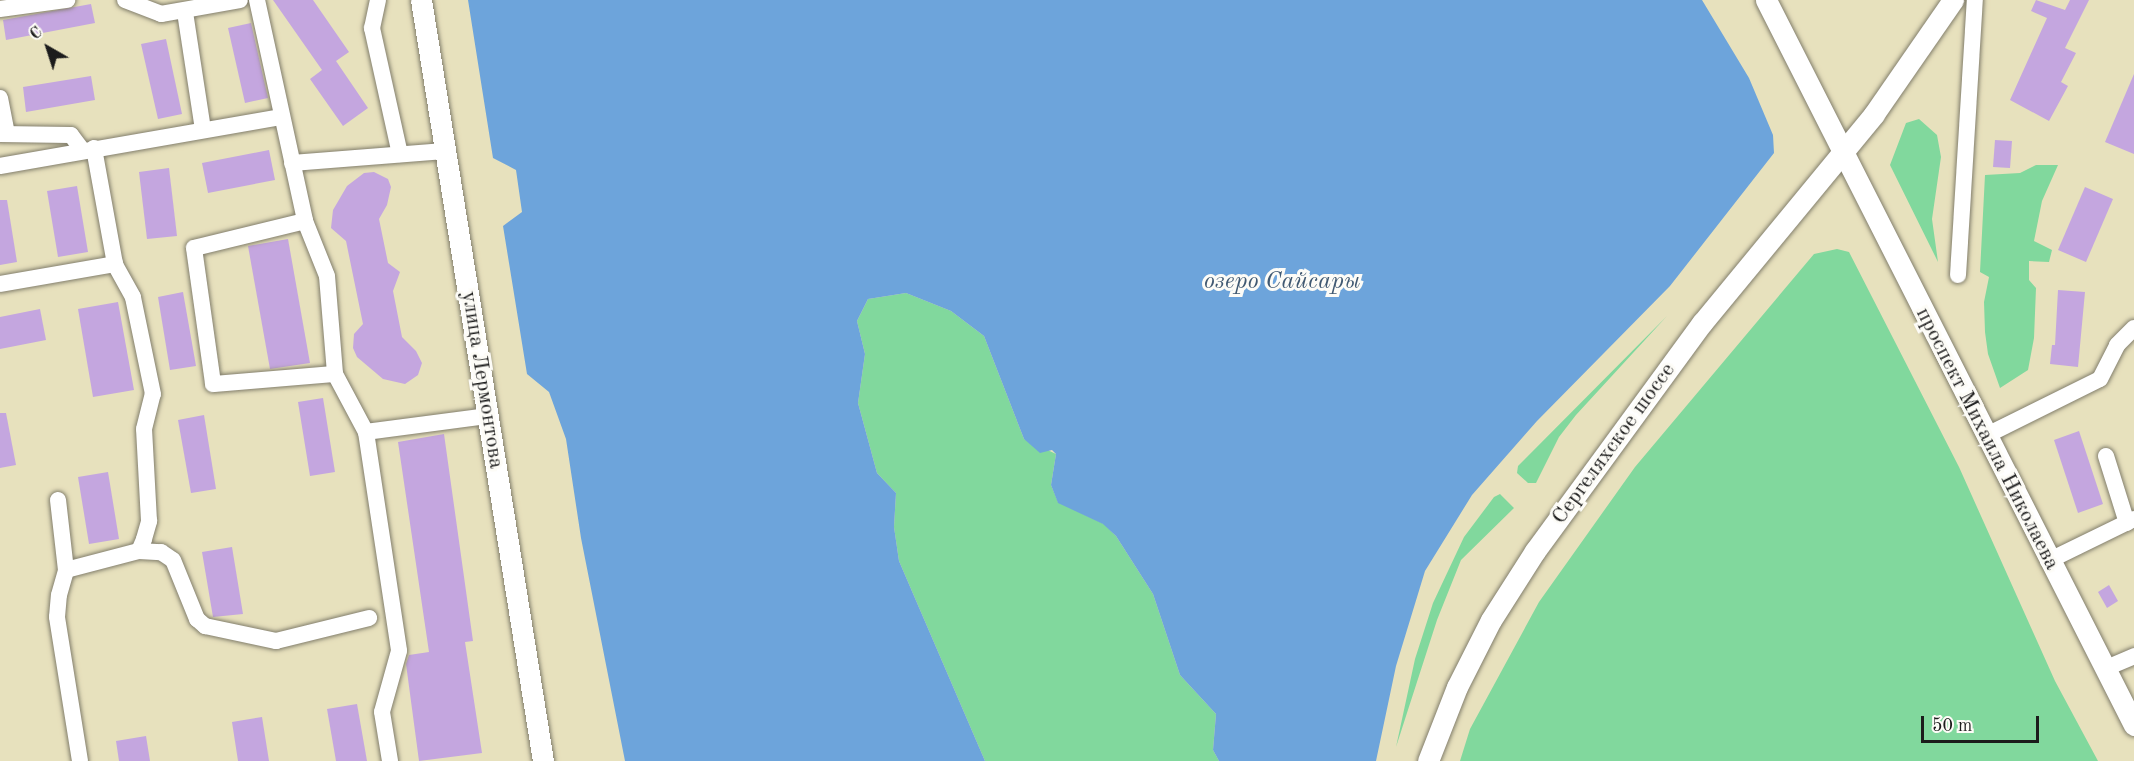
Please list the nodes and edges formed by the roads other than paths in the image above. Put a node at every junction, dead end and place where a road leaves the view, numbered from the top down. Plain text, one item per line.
1 (67, 0) edge
2 (125, 0) edge
3 (240, 0) edge
4 (257, 0) edge
5 (378, 0) edge
6 (421, 0) edge
7 (1766, 0) edge
8 (1953, 0) edge
9 (1976, 0) edge
10 (0, 9) edge
11 (185, 12) junction
12 (0, 98) edge
13 (282, 117) junction
14 (203, 130) junction
15 (4, 134) edge
16 (88, 150) junction
17 (445, 152) junction
18 (1842, 152) junction
19 (400, 154) junction
20 (292, 163) junction
21 (0, 166) edge
22 (305, 221) junction
23 (115, 264) junction
24 (1958, 275) dead end
25 (0, 284) edge
26 (2134, 328) edge
27 (335, 374) junction
28 (488, 416) junction
29 (366, 432) junction
30 (1985, 436) junction
31 (2106, 456) dead end
32 (58, 500) dead end
33 (2130, 521) edge
34 (139, 551) junction
35 (2048, 561) junction
36 (66, 570) junction
37 (369, 618) dead end
38 (2134, 656) edge
39 (2104, 669) junction
40 (2134, 725) edge
41 (80, 761) edge
42 (390, 761) edge
43 (543, 761) edge
44 (1428, 761) edge

1 - 10 street
2 - 11 street
3 - 11 street
4 - 13 street
5 - 19 street
6 - 17 main road, улица Лермонтова
7 - 18 main road, проспект Михаила Николаева
8 - 18 main road, Сергеляхское шоссе
9 - 24 street
11 - 14 street
12 - 15 street
13 - 14 street
13 - 20 street
14 - 16 street
15 - 16 street
16 - 21 street
16 - 23 street
17 - 19 street
17 - 28 main road, улица Лермонтова
18 - 30 main road, проспект Михаила Николаева
18 - 44 main road, Сергеляхское шоссе
19 - 20 street
20 - 22 street
22 - 27 street
22 - 27 street
23 - 25 street
23 - 34 street
26 - 30 street
27 - 29 street
28 - 29 street
28 - 43 main road, улица Лермонтова
29 - 42 street
30 - 35 main road, проспект Михаила Николаева
31 - 33 street
32 - 36 street
33 - 35 street
34 - 36 street
34 - 37 street
35 - 39 main road, проспект Михаила Николаева
36 - 41 street
38 - 39 street
39 - 40 main road, проспект Михаила Николаева

